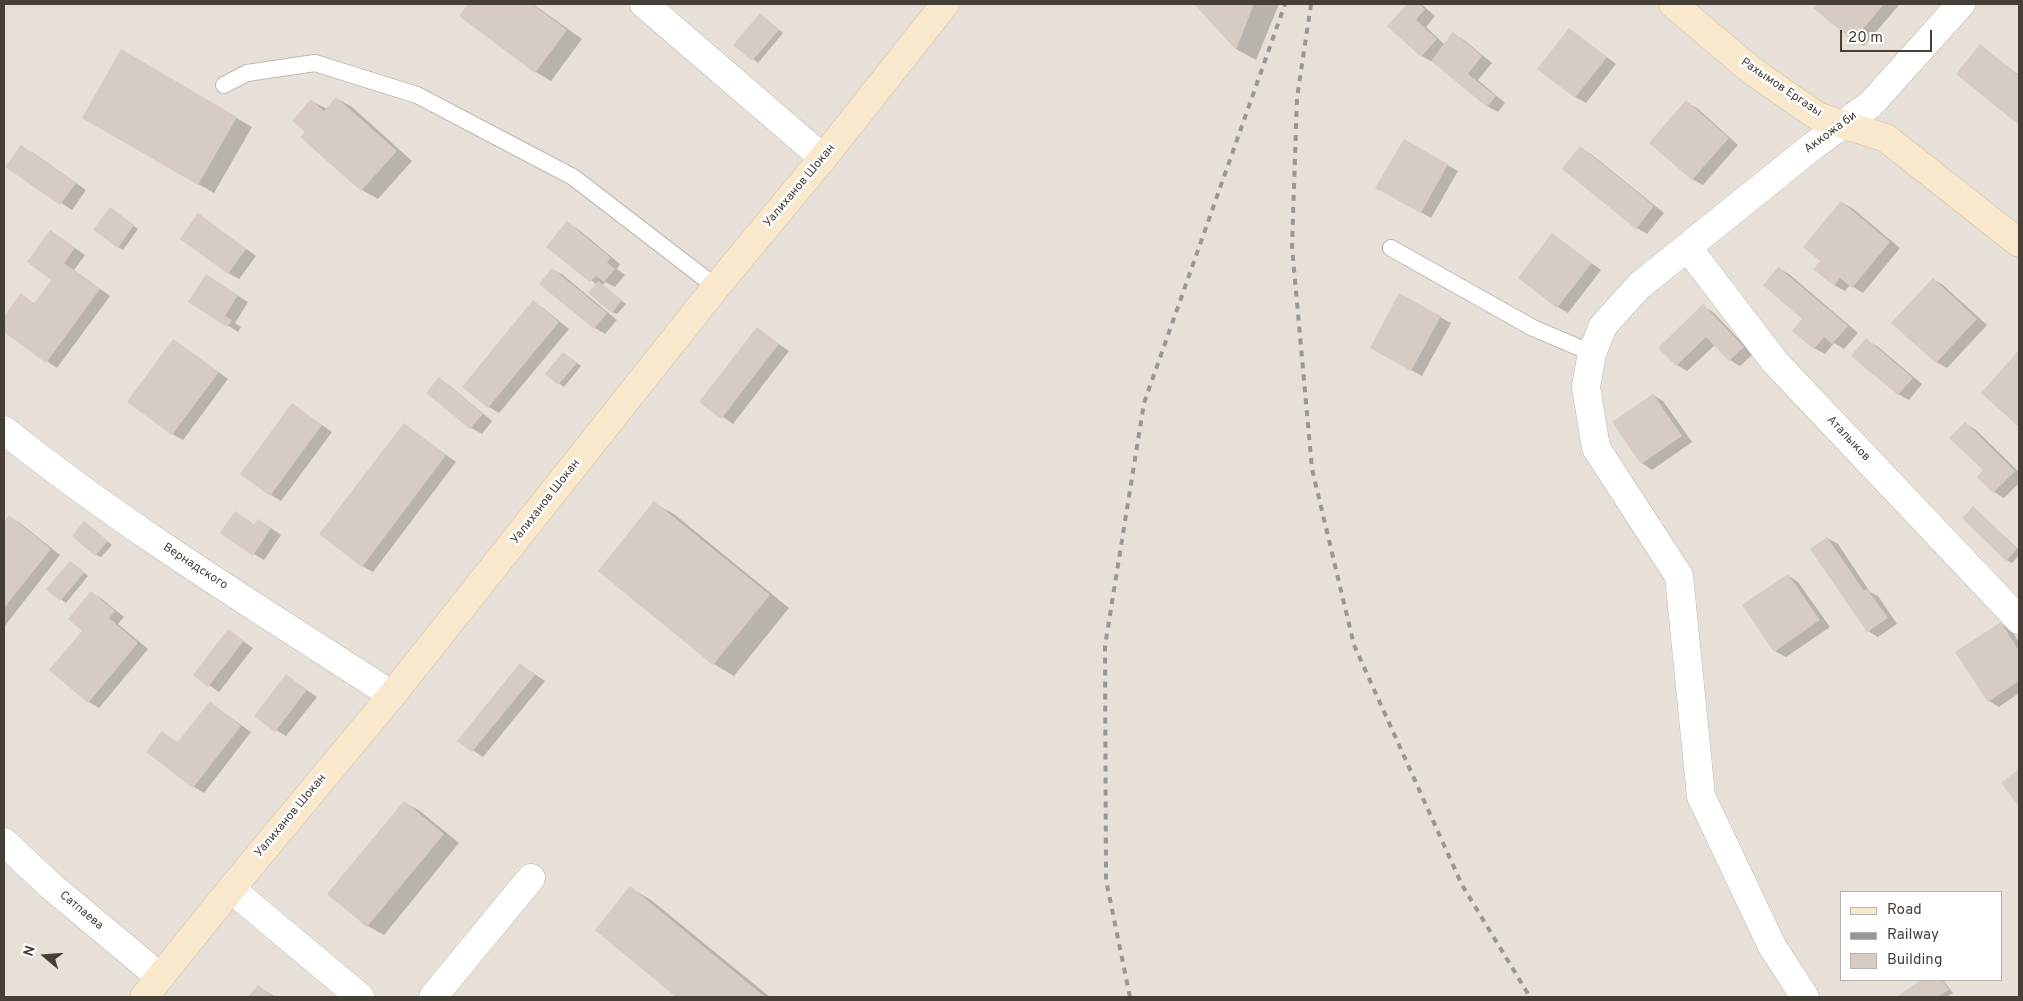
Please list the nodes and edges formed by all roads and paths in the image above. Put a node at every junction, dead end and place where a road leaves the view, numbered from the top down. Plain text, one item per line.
1 (644, 4) edge
2 (945, 4) edge
3 (1673, 4) edge
4 (1961, 4) edge
5 (224, 85) dead end
6 (1844, 124) junction
7 (823, 158) junction
8 (2019, 243) edge
9 (1391, 248) dead end
10 (1688, 248) junction
11 (716, 287) junction
12 (1592, 353) junction
13 (4, 430) edge
14 (2019, 620) edge
15 (392, 695) junction
16 (4, 842) edge
17 (531, 878) dead end
18 (230, 889) junction
19 (152, 987) edge
20 (360, 997) edge
21 (433, 997) edge
22 (1805, 997) edge

1 - 7 street
2 - 7 street, Уалиханов Шокан
3 - 6 street, Рахымов Ергазы
4 - 6 street, Аккожа би
5 - 11 lane
6 - 8 street, Рахымов Ергазы
6 - 10 street, Аккожа би
7 - 11 street, Уалиханов Шокан
9 - 12 lane
10 - 12 street, Аккожа би
10 - 14 street, Аталыков
11 - 15 street, Уалиханов Шокан
12 - 22 street, Аккожа би
13 - 15 street, Вернадского
15 - 18 street, Уалиханов Шокан
16 - 19 street, Сатпаева
17 - 21 street
18 - 19 street, Уалиханов Шокан
18 - 20 street

